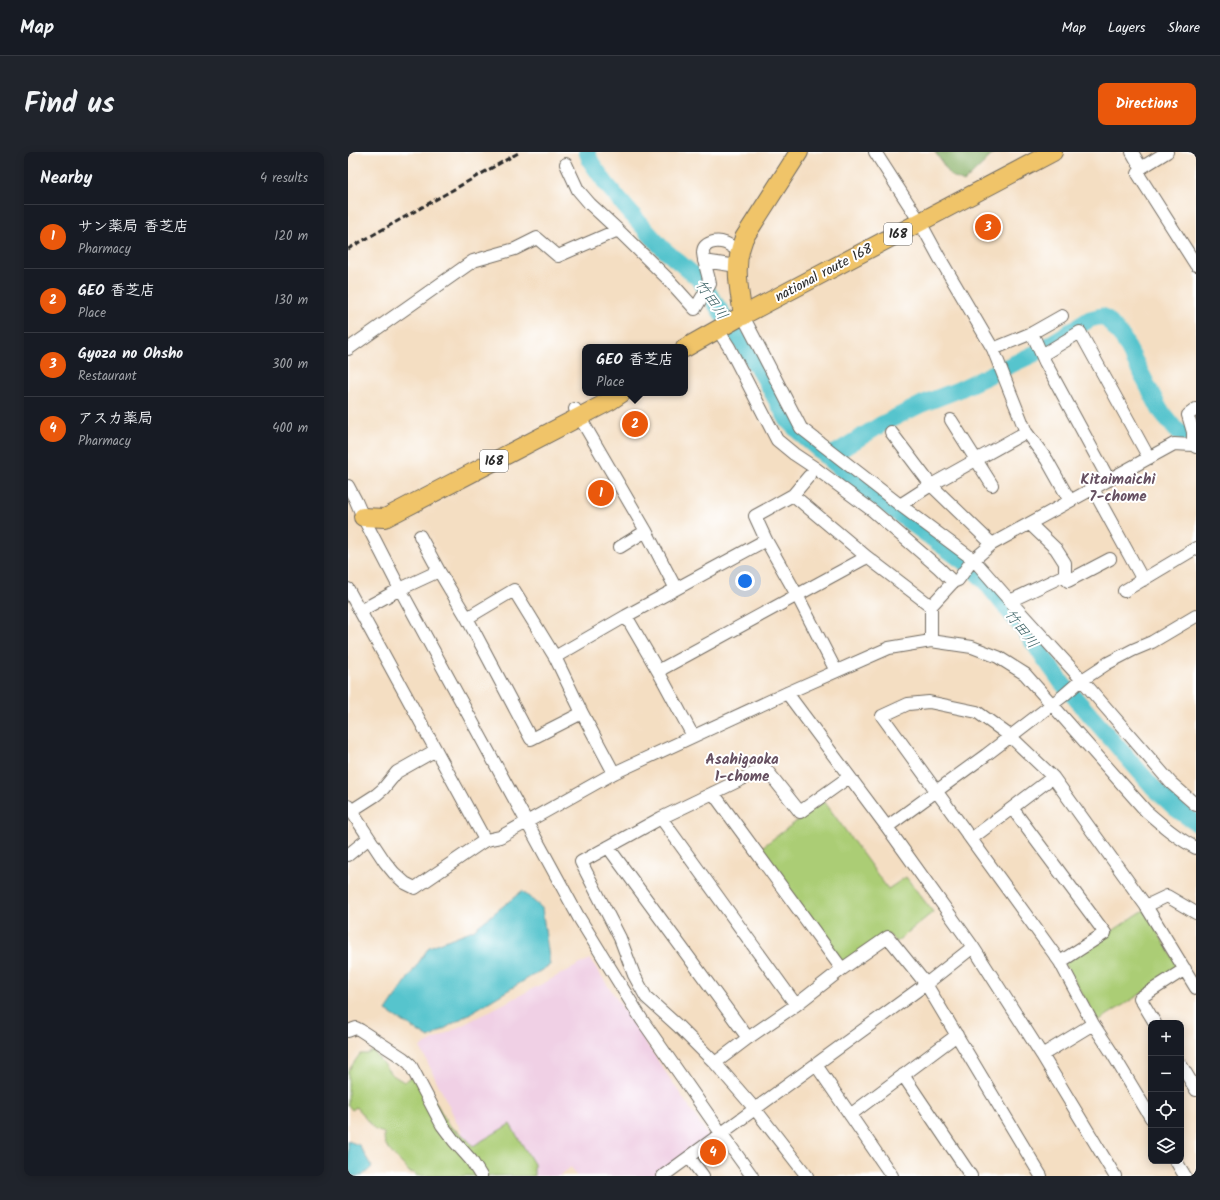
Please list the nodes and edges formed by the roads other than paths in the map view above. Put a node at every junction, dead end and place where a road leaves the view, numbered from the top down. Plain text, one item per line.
1 (799, 152) edge
2 (875, 152) edge
3 (1053, 152) edge
4 (1132, 152) edge
5 (1167, 152) edge
6 (566, 164) dead end
7 (1141, 168) junction
8 (920, 222) junction
9 (618, 230) junction
10 (738, 258) junction
11 (1194, 258) edge
12 (704, 261) junction
13 (1062, 316) dead end
14 (741, 317) junction
15 (714, 332) junction
16 (1032, 332) junction
17 (688, 346) edge
18 (348, 349) edge
19 (993, 349) junction
20 (688, 350) edge
21 (1042, 355) junction
22 (599, 396) edge
23 (618, 396) edge
24 (1196, 410) edge
25 (577, 413) junction
26 (952, 420) dead end
27 (892, 432) dead end
28 (1026, 432) junction
29 (1195, 446) edge
30 (1149, 458) junction
31 (976, 459) junction
32 (809, 476) dead end
33 (1109, 480) junction
34 (930, 485) junction
35 (992, 485) dead end
36 (348, 486) edge
37 (1093, 489) junction
38 (793, 495) junction
39 (1070, 501) junction
40 (900, 505) junction
41 (355, 520) edge
42 (1030, 524) junction
43 (646, 531) junction
44 (420, 536) dead end
45 (766, 540) junction
46 (992, 544) junction
47 (620, 547) dead end
48 (1196, 548) edge
49 (867, 557) junction
50 (1110, 559) dead end
51 (972, 561) junction
52 (439, 571) junction
53 (1065, 575) junction
54 (1143, 580) junction
55 (955, 581) junction
56 (348, 589) edge
57 (400, 589) junction
58 (676, 589) junction
59 (1124, 591) dead end
60 (797, 595) junction
61 (1010, 601) junction
62 (931, 606) junction
63 (360, 611) junction
64 (626, 616) junction
65 (1196, 616) edge
66 (467, 618) junction
67 (931, 641) junction
68 (554, 657) junction
69 (658, 671) junction
70 (836, 671) junction
71 (1081, 681) junction
72 (787, 693) junction
73 (1052, 703) junction
74 (582, 713) junction
75 (693, 736) junction
76 (1010, 736) junction
77 (436, 750) junction
78 (614, 773) junction
79 (849, 776) junction
80 (1054, 777) junction
81 (937, 792) junction
82 (714, 793) junction
83 (1196, 805) edge
84 (350, 808) edge
85 (1012, 808) junction
86 (661, 818) junction
87 (526, 822) junction
88 (887, 827) junction
89 (369, 838) junction
90 (971, 839) junction
91 (485, 840) junction
92 (608, 847) junction
93 (1196, 848) edge
94 (348, 855) edge
95 (1146, 906) junction
96 (1196, 914) edge
97 (973, 947) junction
98 (1060, 962) junction
99 (842, 969) junction
100 (1185, 969) junction
101 (926, 984) junction
102 (1196, 988) edge
103 (796, 1005) junction
104 (1153, 1020) edge
105 (1093, 1024) junction
106 (348, 1031) edge
107 (957, 1035) junction
108 (748, 1038) junction
109 (1042, 1055) junction
110 (715, 1063) junction
111 (816, 1065) junction
112 (1184, 1071) edge
113 (903, 1075) junction
114 (1196, 1090) edge
115 (755, 1110) junction
116 (1148, 1113) edge
117 (850, 1115) junction
118 (721, 1134) junction
119 (689, 1157) junction
120 (1178, 1164) edge
121 (481, 1176) edge
122 (663, 1176) edge
123 (703, 1176) edge
124 (752, 1176) edge
125 (807, 1176) edge
126 (892, 1176) edge
127 (971, 1176) edge
128 (1041, 1176) edge
129 (1115, 1176) edge
130 (1185, 1176) edge

1 - 10 highway
2 - 8 street
3 - 8 highway, national route 168 / 168
4 - 7 street
5 - 7 street
6 - 9 street
7 - 11 street
8 - 14 highway, national route 168 / 168
8 - 19 street
9 - 12 street
9 - 18 street
10 - 12 street
10 - 12 street
10 - 14 highway
13 - 16 street
14 - 15 highway, 168
14 - 40 street
15 - 17 highway, 168
15 - 20 highway, 168
15 - 55 street
16 - 19 street
16 - 21 street
19 - 28 street
21 - 30 street
21 - 33 street
22 - 25 highway, 168
23 - 25 highway, 168
24 - 29 street
25 - 41 highway, 168
25 - 43 street
26 - 31 street
27 - 34 street
28 - 31 street
28 - 39 street
29 - 30 street
30 - 33 street
31 - 34 street
31 - 35 street
32 - 38 street
33 - 37 street
34 - 40 street
34 - 46 street
36 - 41 street
37 - 39 street
37 - 54 street
38 - 45 street
38 - 49 street
39 - 42 street
40 - 51 street
41 - 57 street
42 - 46 street
42 - 53 street
43 - 47 street
43 - 58 street
44 - 52 street
45 - 58 street
45 - 60 street
46 - 51 street
48 - 54 street
49 - 60 street
49 - 62 street
50 - 53 street
51 - 55 street
51 - 61 street
52 - 57 street
52 - 66 street
53 - 61 street
54 - 59 street
55 - 62 street
56 - 63 street
57 - 63 street
57 - 87 street
58 - 64 street
60 - 69 street
60 - 70 street
61 - 71 street
62 - 67 street
63 - 77 street
64 - 68 street
64 - 69 street
65 - 71 street
66 - 68 street
66 - 74 street
67 - 70 street
67 - 73 street
68 - 74 street
69 - 75 street
70 - 72 street
71 - 73 street
71 - 83 street
72 - 75 street
72 - 79 street
73 - 76 street
73 - 93 street
74 - 78 street
75 - 78 street
76 - 80 street
76 - 81 street
76 - 81 street
77 - 84 street
77 - 91 street
78 - 87 street
79 - 82 street
79 - 88 street
80 - 85 street
80 - 95 street
81 - 88 street
81 - 90 street
82 - 86 street
82 - 99 street
84 - 89 street
85 - 90 street
85 - 98 street
86 - 92 street
86 - 103 street
87 - 91 street
87 - 118 street
88 - 97 street
89 - 91 street
89 - 94 street
90 - 98 street
92 - 108 street
92 - 110 street
95 - 96 street
95 - 100 street
97 - 101 street
97 - 109 street
98 - 105 street
99 - 101 street
99 - 103 street
100 - 102 street
100 - 104 street
101 - 107 street
101 - 111 street
103 - 108 street
105 - 109 street
105 - 116 street
106 - 121 street
107 - 113 street
107 - 128 street
108 - 110 street
109 - 129 street
110 - 115 street
111 - 115 street
111 - 117 street
112 - 114 street
113 - 117 street
113 - 127 street
115 - 118 street
115 - 125 street
117 - 126 street
118 - 119 street
118 - 124 street
119 - 122 street
119 - 123 street
120 - 130 street

